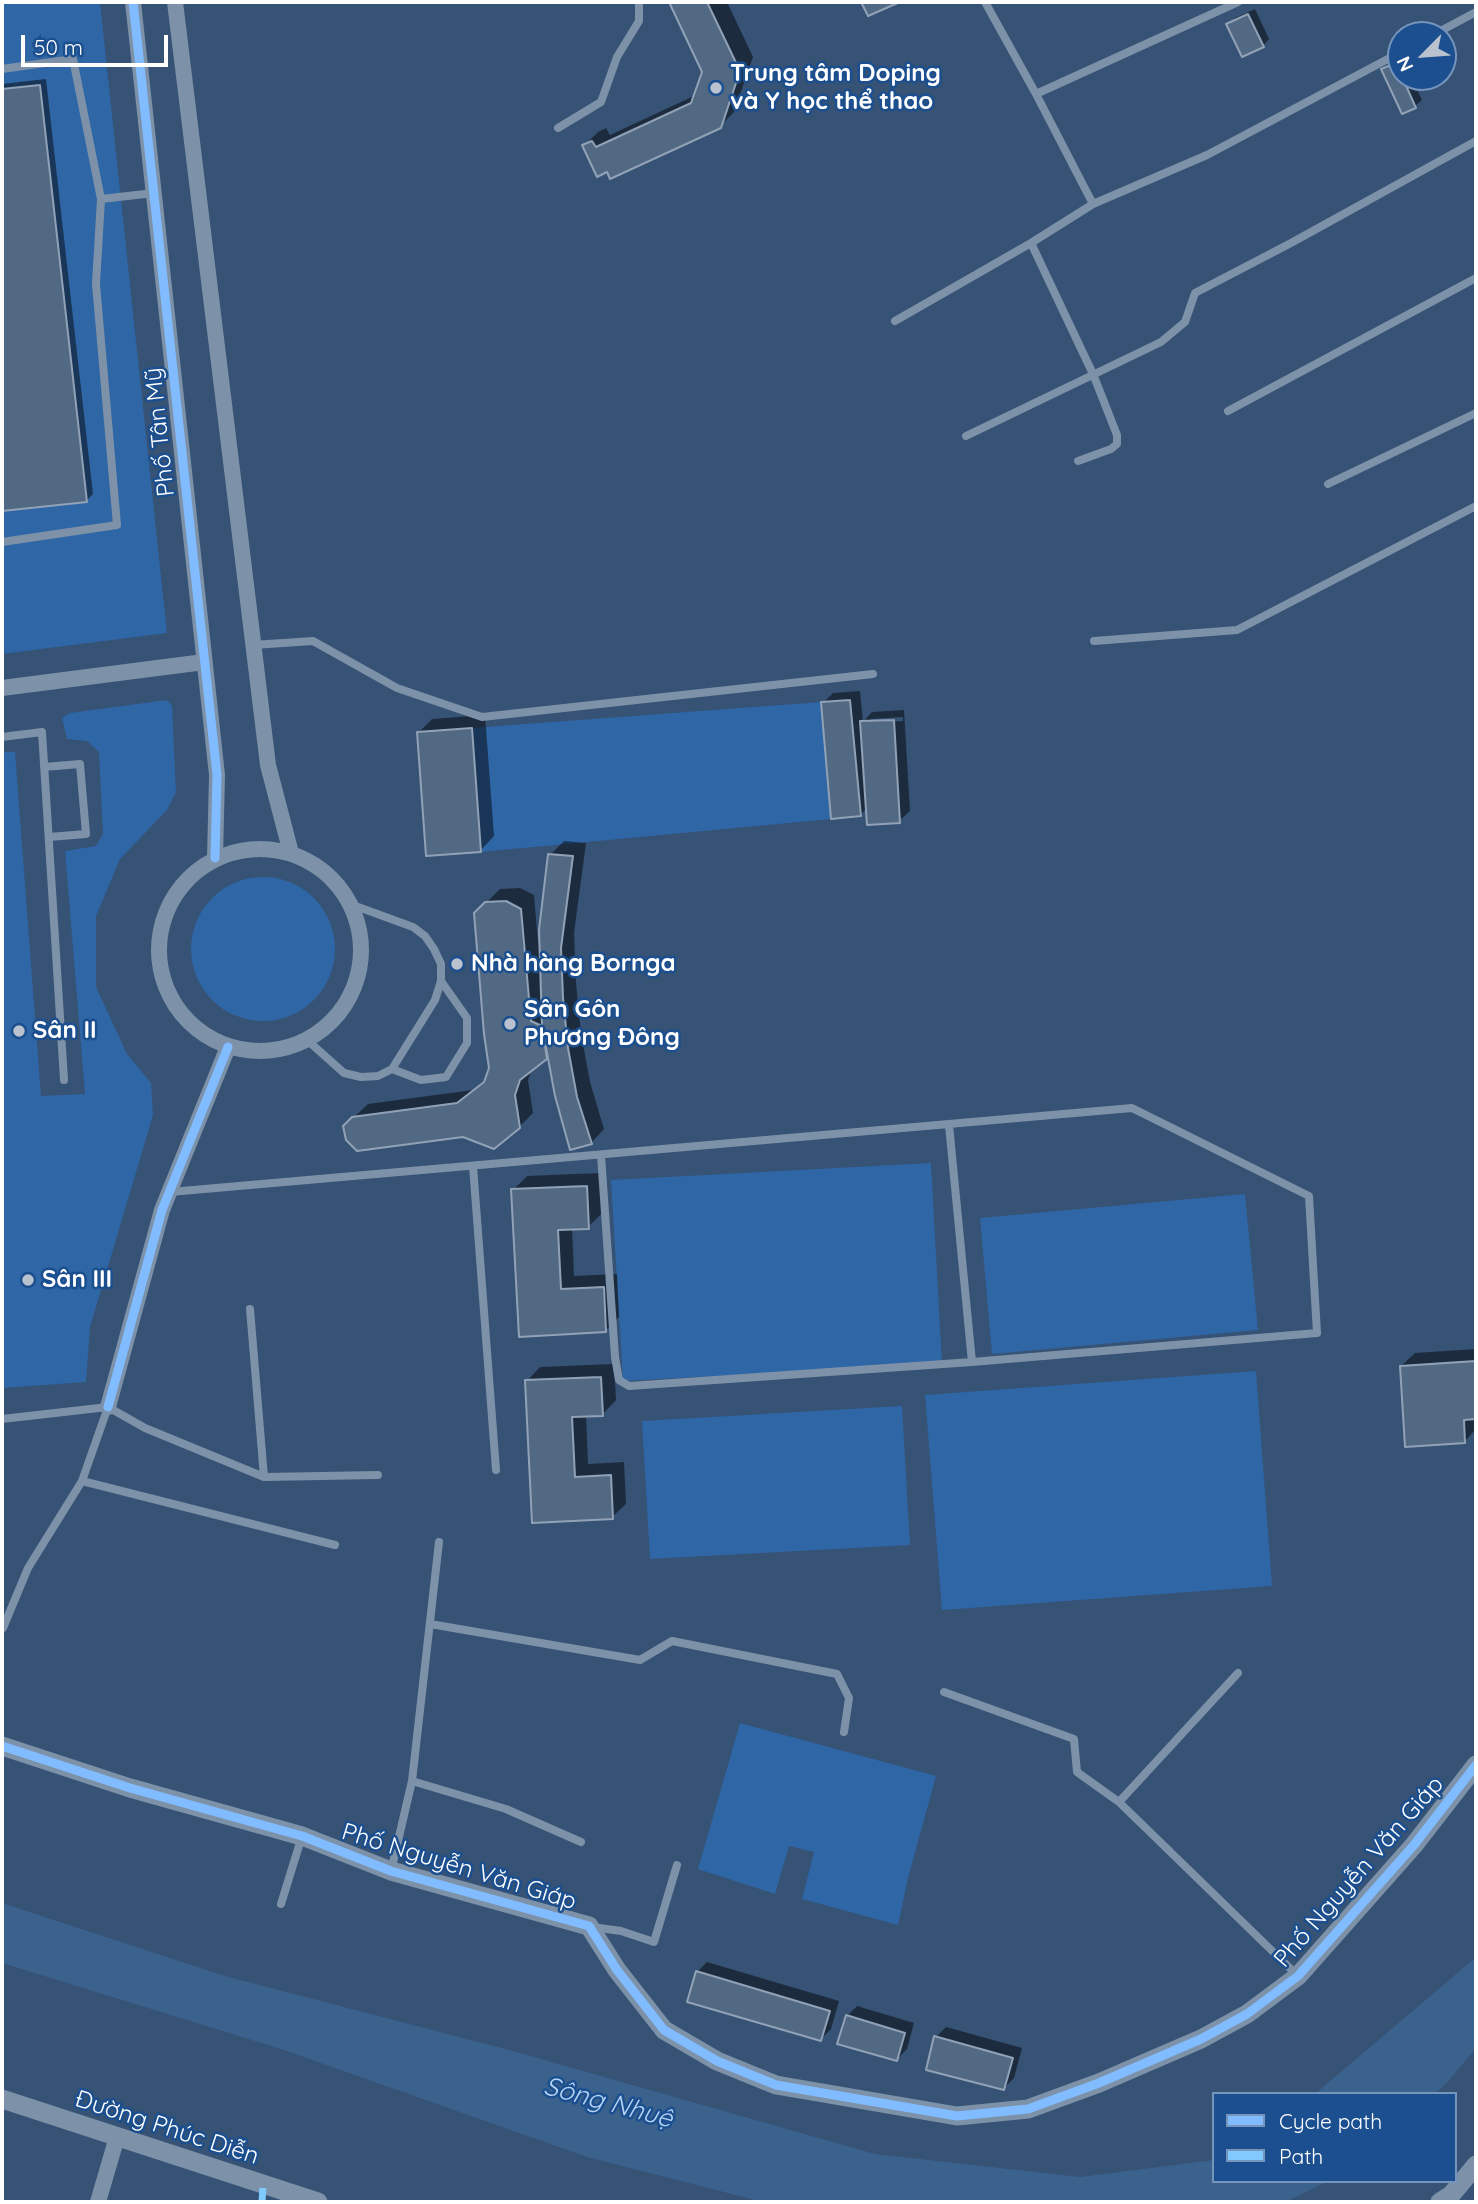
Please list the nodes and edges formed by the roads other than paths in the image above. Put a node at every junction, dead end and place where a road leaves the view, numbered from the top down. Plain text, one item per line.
1 (133, 2) edge
2 (175, 2) edge
3 (639, 2) edge
4 (985, 2) edge
5 (1238, 2) edge
6 (1476, 12) edge
7 (1457, 22) edge
8 (1387, 59) edge
9 (2, 69) edge
10 (1036, 94) junction
11 (558, 128) dead end
12 (1476, 141) edge
13 (154, 193) junction
14 (101, 199) junction
15 (1093, 204) junction
16 (1031, 243) junction
17 (1476, 278) edge
18 (895, 321) dead end
19 (1093, 374) junction
20 (1228, 411) dead end
21 (1476, 413) edge
22 (966, 436) dead end
23 (1078, 461) dead end
24 (1328, 484) dead end
25 (1476, 506) edge
26 (2, 542) edge
27 (1094, 641) dead end
28 (253, 645) junction
29 (204, 662) junction
30 (873, 674) dead end
31 (2, 688) edge
32 (2, 737) edge
33 (44, 767) junction
34 (49, 837) junction
35 (291, 853) junction
36 (215, 858) junction
37 (350, 905) junction
38 (441, 981) junction
39 (307, 1040) junction
40 (228, 1047) junction
41 (392, 1069) junction
42 (64, 1080) dead end
43 (950, 1125) junction
44 (601, 1155) junction
45 (473, 1166) junction
46 (170, 1192) junction
47 (250, 1309) dead end
48 (972, 1362) junction
49 (108, 1407) junction
50 (2, 1419) edge
51 (496, 1470) dead end
52 (378, 1475) dead end
53 (264, 1477) junction
54 (82, 1481) junction
55 (439, 1542) dead end
56 (335, 1545) dead end
57 (430, 1624) junction
58 (4, 1628) dead end
59 (1238, 1673) dead end
60 (944, 1692) dead end
61 (844, 1732) dead end
62 (2, 1746) edge
63 (1476, 1765) edge
64 (412, 1781) junction
65 (1119, 1802) junction
66 (302, 1836) junction
67 (581, 1842) dead end
68 (677, 1865) dead end
69 (391, 1871) junction
70 (281, 1904) dead end
71 (589, 1926) junction
72 (1298, 1976) junction
73 (2, 2099) edge
74 (117, 2137) junction
75 (1476, 2165) edge
76 (98, 2202) edge
77 (318, 2202) edge
78 (1440, 2202) edge

1 - 13 street, Phố Tân Mỹ
2 - 28 street
3 - 11 lane
4 - 10 lane
5 - 10 lane
6 - 7 lane
8 - 15 lane
9 - 14 lane
10 - 15 lane
12 - 19 lane
13 - 14 lane
13 - 29 street, Phố Tân Mỹ
14 - 26 lane
15 - 16 lane
16 - 18 lane
16 - 19 lane
17 - 20 lane
19 - 22 lane
19 - 23 lane
21 - 24 lane
25 - 27 lane
28 - 30 lane
28 - 35 street
29 - 31 street
29 - 36 street, Phố Tân Mỹ
32 - 33 lane
33 - 34 lane
33 - 34 lane
34 - 42 lane
35 - 36 street
35 - 37 street
36 - 40 street
37 - 38 lane
37 - 39 street
38 - 41 lane
38 - 41 lane
39 - 40 street
39 - 41 lane
40 - 46 street
43 - 44 lane
43 - 48 lane
43 - 48 lane
44 - 45 lane
44 - 48 lane
45 - 46 lane
45 - 51 lane
46 - 49 street
47 - 53 lane
49 - 50 lane
49 - 53 lane
49 - 54 lane
52 - 53 lane
54 - 56 lane
54 - 58 lane
55 - 57 lane
57 - 61 lane
57 - 64 lane
59 - 65 lane
60 - 65 lane
62 - 66 street, Phố Nguyễn Văn Giáp
63 - 72 street, Phố Nguyễn Văn Giáp
64 - 67 lane
64 - 69 lane
65 - 72 lane
66 - 69 street, Phố Nguyễn Văn Giáp
66 - 70 lane
68 - 71 lane
69 - 71 street, Phố Nguyễn Văn Giáp
71 - 72 street, Phố Nguyễn Văn Giáp
73 - 74 street, Đường Phúc Diễn
74 - 76 street
74 - 77 street, Đường Phúc Diễn
75 - 78 street

